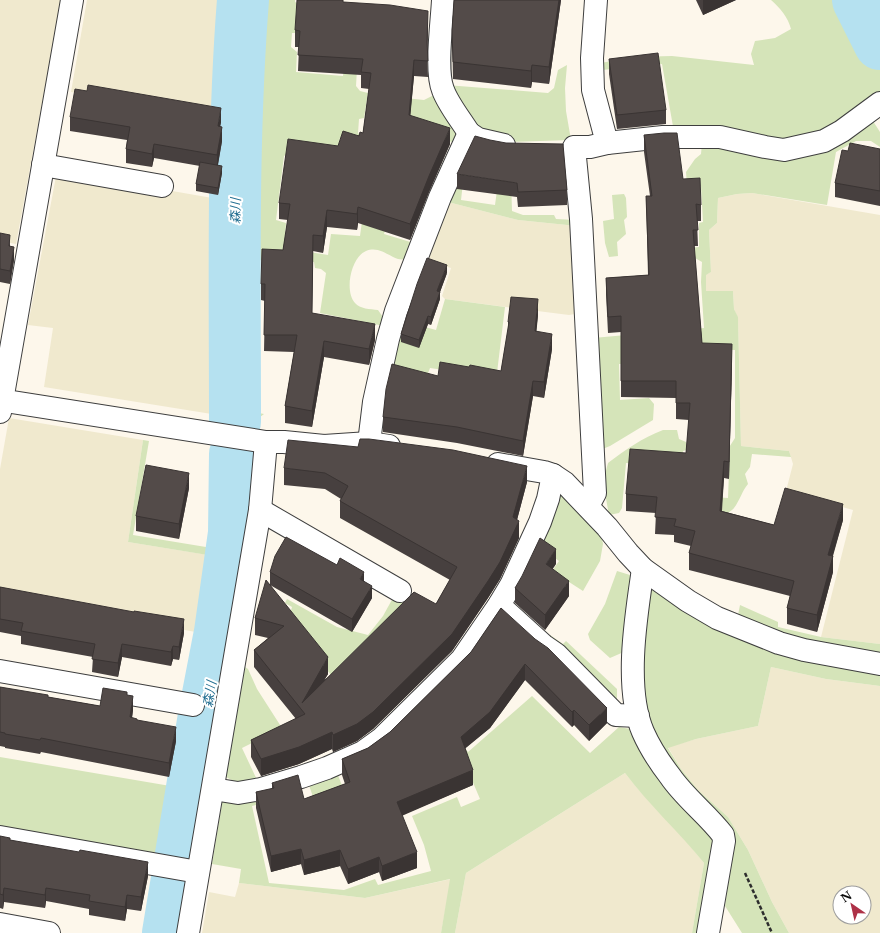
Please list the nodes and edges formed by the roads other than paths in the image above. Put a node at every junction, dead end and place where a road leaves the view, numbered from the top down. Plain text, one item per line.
1 (72, 0) edge
2 (443, 0) edge
3 (596, 0) edge
4 (880, 103) edge
5 (469, 133) junction
6 (607, 143) junction
7 (524, 146) edge
8 (43, 165) junction
9 (162, 186) dead end
10 (9, 314) edge
11 (1, 404) edge
12 (266, 442) junction
13 (369, 443) junction
14 (408, 448) edge
15 (476, 460) edge
16 (553, 475) junction
17 (588, 506) junction
18 (260, 510) junction
19 (643, 569) junction
20 (400, 591) dead end
21 (499, 605) junction
22 (880, 664) edge
23 (0, 671) edge
24 (193, 705) dead end
25 (638, 716) junction
26 (213, 789) junction
27 (0, 837) edge
28 (186, 870) junction
29 (0, 924) edge
30 (49, 933) edge
31 (188, 933) edge
32 (708, 933) edge

1 - 8 street
2 - 5 street
3 - 6 street
4 - 6 street
5 - 7 street
5 - 13 street
6 - 17 street
8 - 9 street
8 - 10 street
10 - 11 street
11 - 12 street
12 - 13 street
12 - 18 street
13 - 14 street
15 - 16 street
16 - 17 street
16 - 21 street
17 - 19 street
18 - 20 street
18 - 26 street
19 - 22 street
19 - 25 street
21 - 25 street
21 - 26 street
23 - 24 street
25 - 32 street
26 - 28 street
27 - 28 street
28 - 31 street
29 - 30 street

